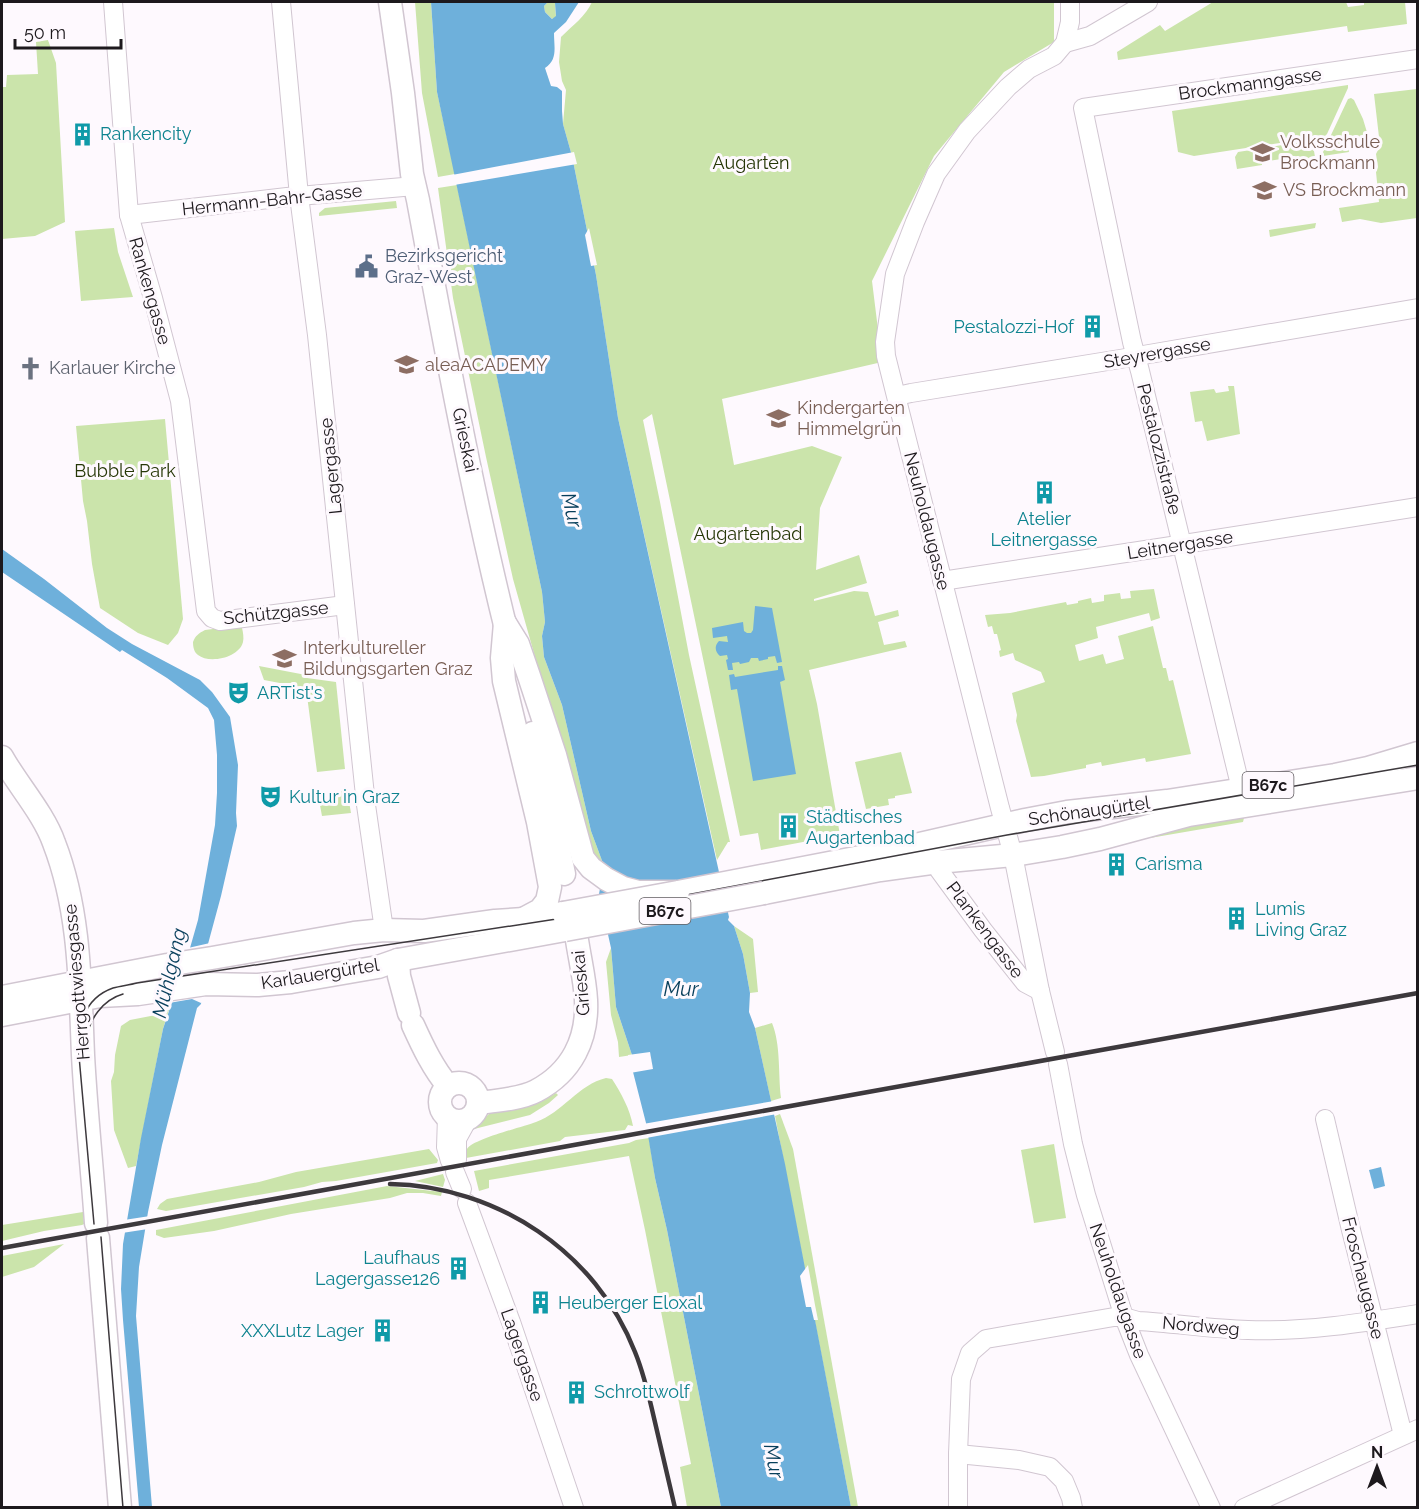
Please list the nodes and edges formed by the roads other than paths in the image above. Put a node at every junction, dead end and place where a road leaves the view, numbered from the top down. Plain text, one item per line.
1 (113, 2) edge
2 (281, 2) edge
3 (390, 2) edge
4 (1075, 2) edge
5 (1148, 2) edge
6 (1065, 43) junction
7 (1418, 59) edge
8 (1083, 108) joint
9 (415, 186) junction
10 (299, 196) junction
11 (129, 215) junction
12 (1418, 308) edge
13 (1136, 356) junction
14 (897, 396) junction
15 (1418, 507) edge
16 (1182, 545) junction
17 (942, 581) junction
18 (345, 605) junction
19 (208, 614) joint
20 (505, 623) junction
21 (1418, 753) edge
22 (2, 757) edge
23 (1418, 778) edge
24 (1241, 789) junction
25 (1004, 825) junction
26 (1013, 855) junction
27 (938, 862) junction
28 (763, 884) junction
29 (678, 892) junction
30 (567, 907) junction
31 (524, 919) junction
32 (384, 930) junction
33 (398, 960) junction
34 (80, 991) junction
35 (1041, 991) junction
36 (2, 997) edge
37 (2, 1016) edge
38 (448, 1086) junction
39 (464, 1113) junction
40 (1325, 1119) dead end
41 (1418, 1314) edge
42 (1124, 1317) junction
43 (1374, 1321) junction
44 (1411, 1432) edge
45 (958, 1454) junction
46 (120, 1508) edge
47 (574, 1508) edge
48 (958, 1508) edge
49 (1073, 1508) edge
50 (1211, 1508) edge
51 (1244, 1508) edge

1 - 11 street, Rankengasse
2 - 10 street, Lagergasse
3 - 9 main road, Grieskai
4 - 6 street
5 - 6 street
6 - 14 street, Neuholdaugasse
7 - 8 street, Brockmanngasse
8 - 13 street, Pestalozzistraße
9 - 10 street, Hermann-Bahr-Gasse
9 - 20 main road, Grieskai
10 - 11 street, Hermann-Bahr-Gasse
10 - 18 street, Lagergasse
11 - 19 street, Rankengasse
12 - 13 street, Steyrergasse
13 - 14 street, Steyrergasse
13 - 16 street, Pestalozzistraße
14 - 17 street, Neuholdaugasse
15 - 16 street, Leitnergasse
16 - 17 street, Leitnergasse
16 - 24 street, Pestalozzistraße
17 - 25 street, Neuholdaugasse
18 - 19 street, Schützgasse
18 - 32 street, Lagergasse
20 - 29 main road, bridge
20 - 30 main road, Grieskai
20 - 31 main road
21 - 24 main road, Schönaugürtel / B67c
22 - 34 main road, Herrgottwiesgasse
23 - 26 main road, Schönaugürtel / B67c
24 - 25 main road, Schönaugürtel / B67c
25 - 26 street, Neuholdaugasse
25 - 28 main road, Schönaugürtel / B67c
26 - 27 main road, Schönaugürtel / B67c
26 - 35 street, Neuholdaugasse
27 - 28 main road, Schönaugürtel / B67c
27 - 35 street, Plankengasse
28 - 29 main road, B67c
28 - 30 main road, B67c, bridge
29 - 30 main road, B67c, bridge
30 - 31 main road, Karlauergürtel / B67c
30 - 33 main road, Karlauergürtel / B67c
30 - 39 main road, Grieskai
31 - 32 main road, Karlauergürtel / B67c
32 - 34 main road, Karlauergürtel / B67c
33 - 34 main road, Karlauergürtel / B67c
33 - 38 main road
34 - 36 main road, Karlauergürtel / B67c
34 - 37 main road, Karlauergürtel / B67c
34 - 46 main road, Herrgottwiesgasse
35 - 42 street, Neuholdaugasse
38 - 39 main road
38 - 39 main road
39 - 47 street, Lagergasse
40 - 43 street, Froschaugasse
41 - 43 street, Nordweg
42 - 43 street, Nordweg
42 - 45 street, Nordweg
42 - 50 street, Neuholdaugasse
43 - 44 street, Froschaugasse
44 - 51 street
45 - 48 street
45 - 49 street

